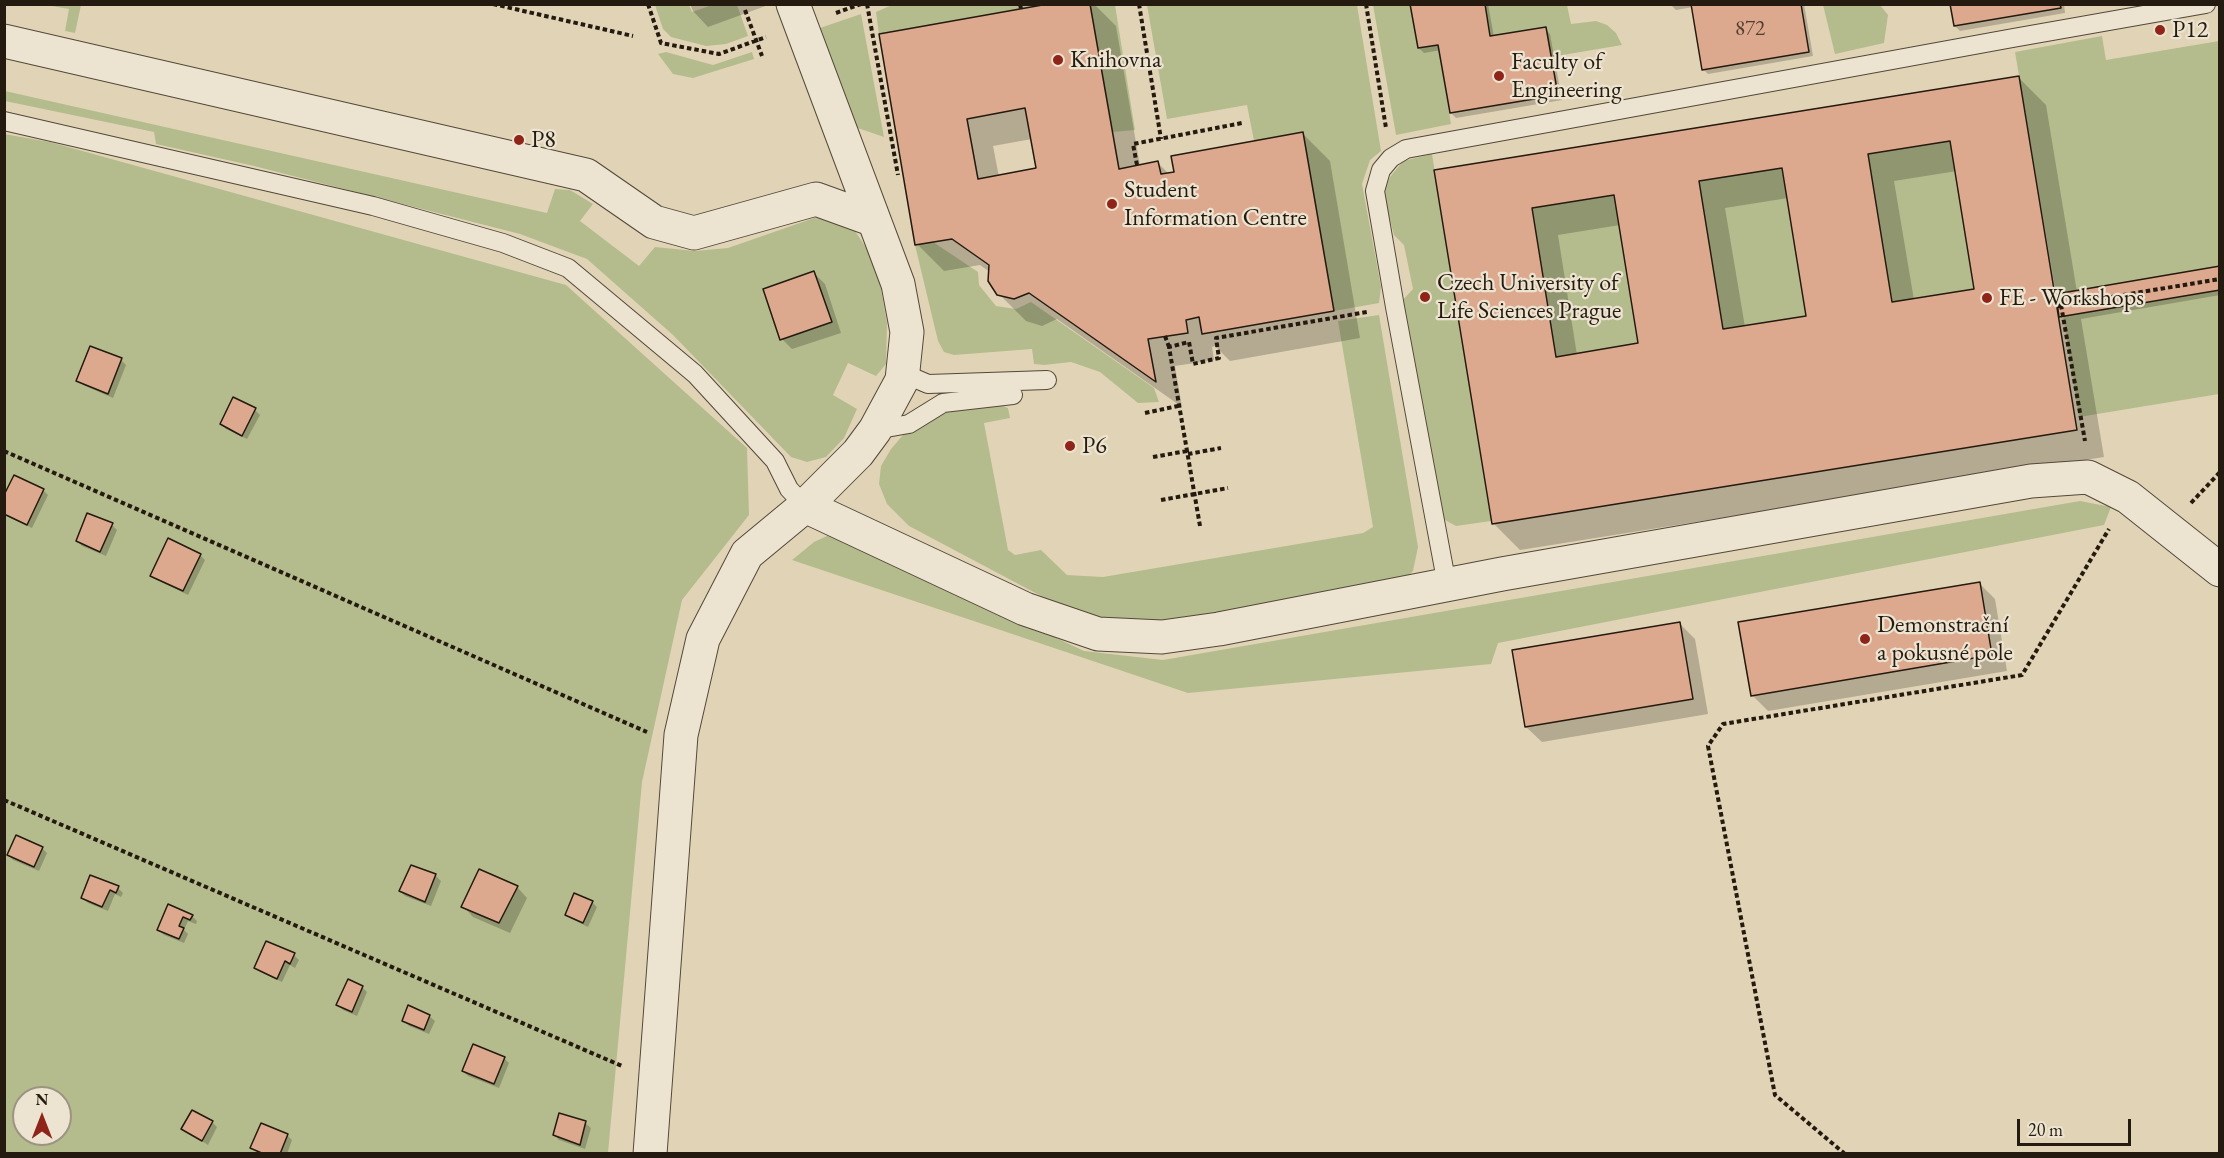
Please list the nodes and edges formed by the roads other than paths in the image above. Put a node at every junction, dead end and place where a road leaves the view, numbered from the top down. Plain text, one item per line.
1 (2206, 4) edge
2 (796, 15) edge
3 (4, 41) edge
4 (4, 121) edge
5 (874, 220) junction
6 (904, 368) junction
7 (1047, 380) dead end
8 (1013, 395) dead end
9 (875, 430) junction
10 (805, 506) junction
11 (2220, 570) edge
12 (1447, 585) junction
13 (650, 1154) edge

1 - 12 lane
2 - 5 street
3 - 5 street
4 - 10 lane
5 - 6 street
6 - 7 lane
6 - 9 street
8 - 9 lane
9 - 10 street
10 - 12 street
10 - 13 street
11 - 12 street

